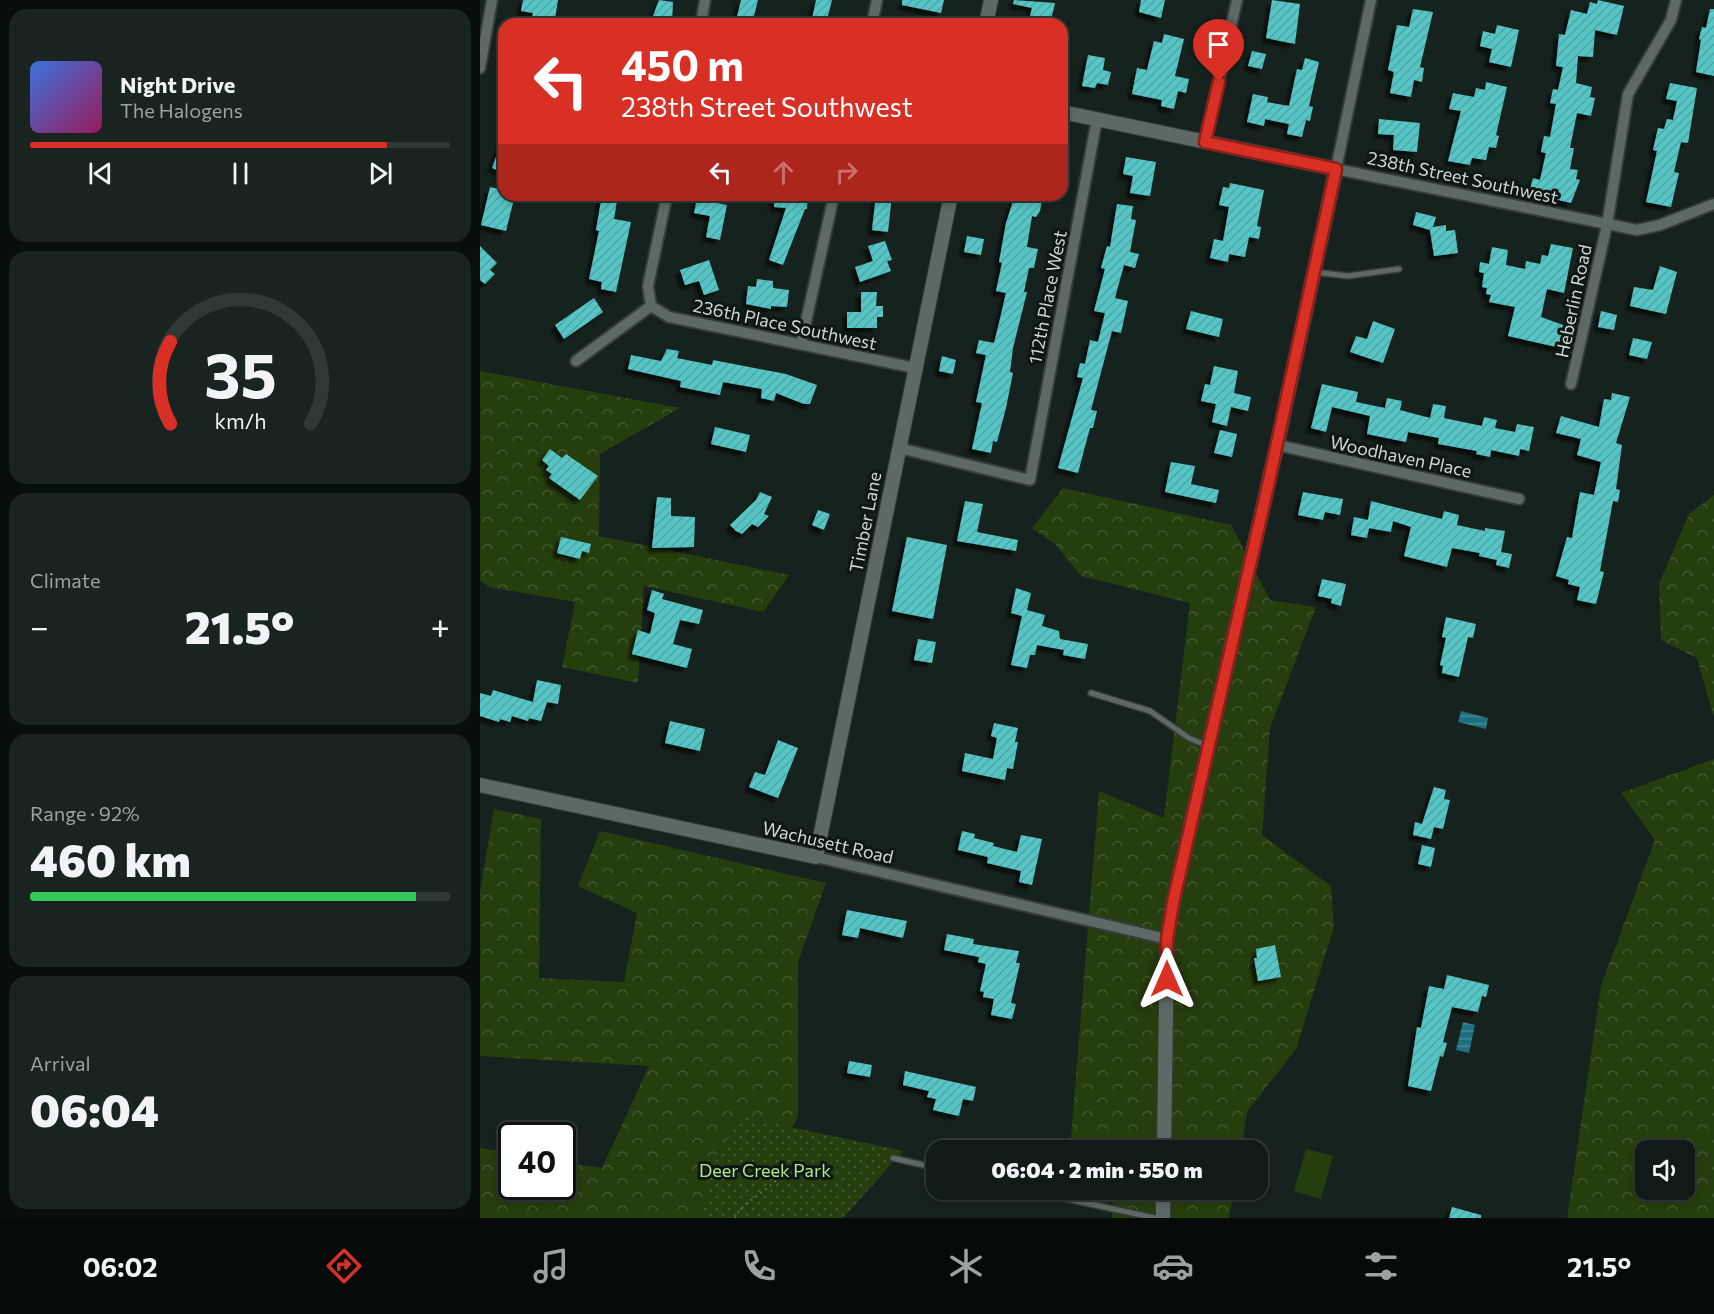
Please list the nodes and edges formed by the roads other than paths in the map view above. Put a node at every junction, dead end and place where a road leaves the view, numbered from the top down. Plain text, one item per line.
1 (492, 0) edge
2 (705, 0) edge
3 (877, 0) edge
4 (991, 0) edge
5 (1237, 0) edge
6 (1371, 0) edge
7 (1676, 0) edge
8 (702, 18) edge
9 (873, 18) edge
10 (987, 18) edge
11 (480, 68) edge
12 (1068, 113) edge
13 (1097, 119) junction
14 (1205, 142) junction
15 (1336, 169) junction
16 (666, 201) edge
17 (833, 201) edge
18 (950, 201) edge
19 (1714, 204) edge
20 (1606, 225) junction
21 (1400, 269) dead end
22 (1312, 272) junction
23 (651, 306) junction
24 (801, 345) junction
25 (576, 361) dead end
26 (915, 368) junction
27 (1571, 384) dead end
28 (1277, 445) junction
29 (898, 448) junction
30 (1519, 499) dead end
31 (1090, 693) dead end
32 (1209, 747) junction
33 (480, 785) edge
34 (816, 857) junction
35 (1167, 939) junction
36 (1164, 1140) edge
37 (893, 1158) dead end
38 (926, 1166) edge
39 (1072, 1200) edge
40 (1163, 1200) edge
41 (1155, 1218) edge
42 (1163, 1218) edge

1 - 11 street
2 - 8 street
3 - 9 street
4 - 10 street
5 - 14 street
6 - 15 street
7 - 20 street, Heberlin Road
12 - 13 street, 238th Street Southwest
13 - 14 street, 238th Street Southwest
13 - 29 street, 112th Place West
14 - 15 street, 238th Street Southwest
15 - 20 street, 238th Street Southwest
15 - 22 street
16 - 23 street
17 - 24 street
18 - 26 street, Timber Lane
19 - 20 street, 238th Street Southwest
20 - 27 street, Heberlin Road
21 - 22 lane
22 - 28 street
23 - 24 street, 236th Place Southwest
23 - 25 street
24 - 26 street, 236th Place Southwest
26 - 29 street, Timber Lane
28 - 30 street, Woodhaven Place
28 - 32 street
29 - 34 street, Timber Lane
31 - 32 lane
32 - 35 street
33 - 34 street, Wachusett Road
34 - 35 street, Wachusett Road
35 - 36 street
37 - 38 lane
39 - 41 lane
40 - 42 street

